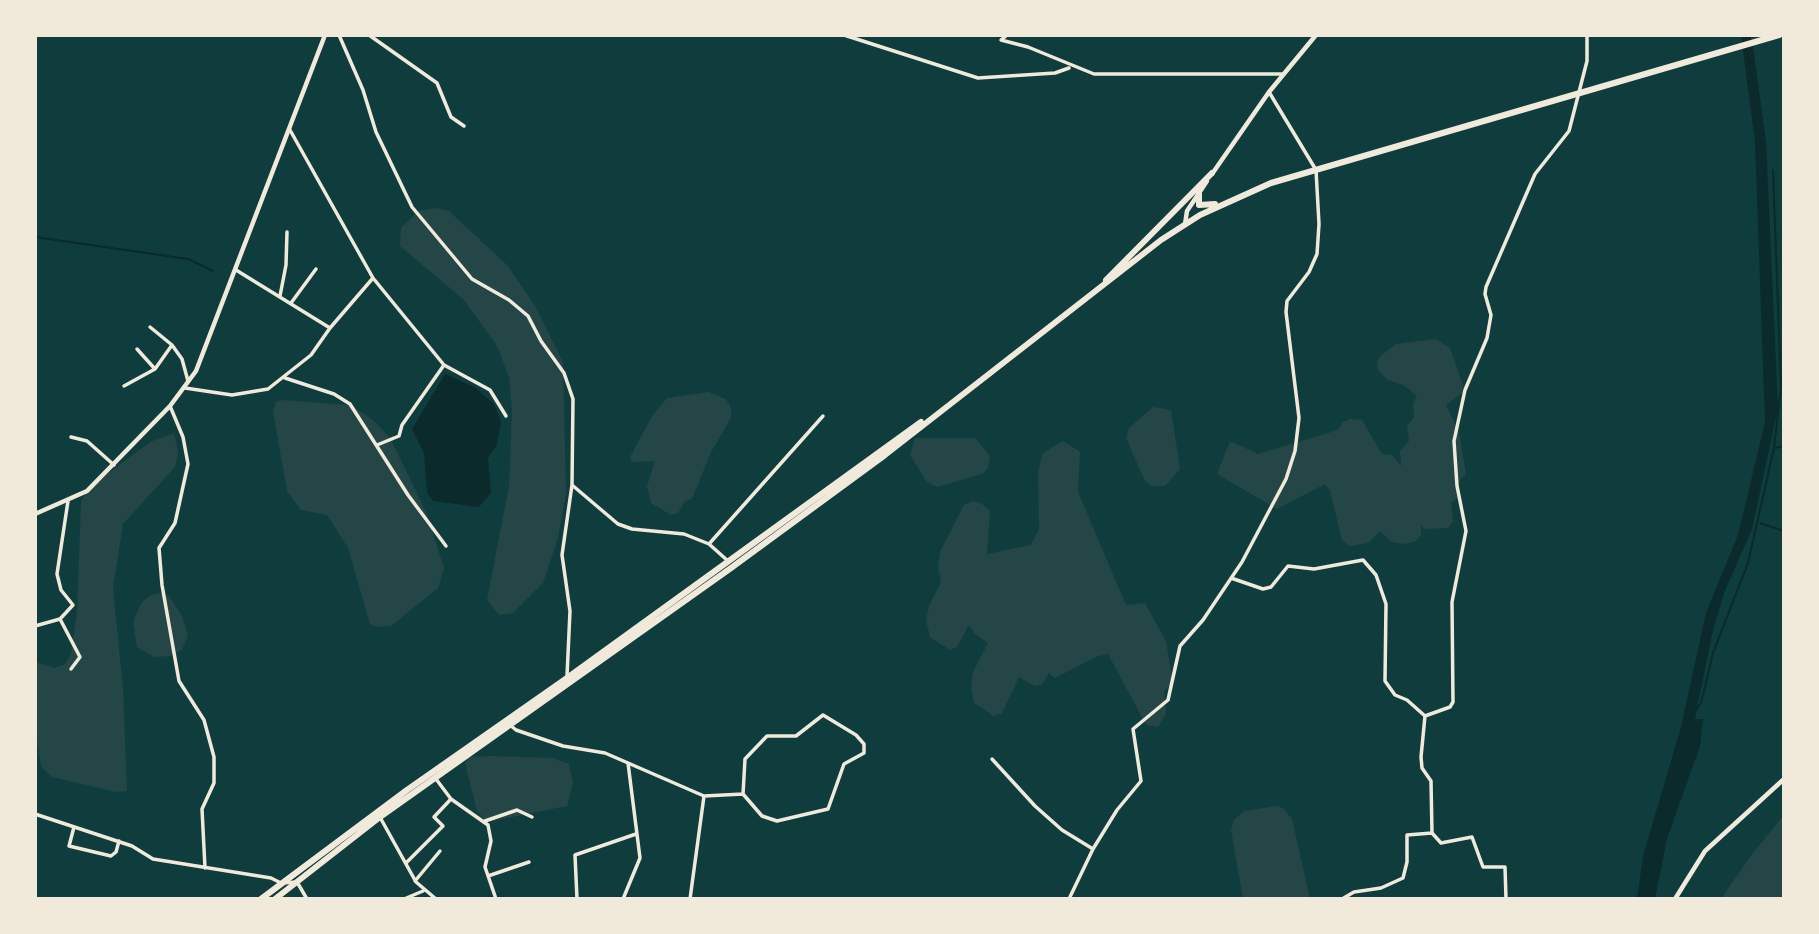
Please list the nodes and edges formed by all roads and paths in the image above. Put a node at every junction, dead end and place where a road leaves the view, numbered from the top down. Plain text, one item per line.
1 (325, 35) edge
2 (339, 35) edge
3 (369, 35) edge
4 (844, 35) edge
5 (1007, 35) edge
6 (1316, 35) edge
7 (1587, 35) edge
8 (1779, 35) edge
9 (1071, 67) junction
10 (1283, 74) junction
11 (1269, 92) junction
12 (1579, 94) junction
13 (464, 126) dead end
14 (290, 130) junction
15 (1316, 170) junction
16 (1212, 173) junction
17 (1199, 193) junction
18 (1220, 204) junction
19 (1185, 224) junction
20 (287, 232) dead end
21 (316, 269) dead end
22 (236, 270) junction
23 (373, 278) junction
24 (1100, 288) junction
25 (280, 296) junction
26 (291, 303) junction
27 (150, 327) dead end
28 (330, 328) junction
29 (172, 345) junction
30 (137, 349) dead end
31 (444, 365) junction
32 (155, 369) junction
33 (285, 378) junction
34 (187, 385) junction
35 (124, 386) dead end
36 (170, 406) junction
37 (935, 414) junction
38 (506, 416) dead end
39 (823, 416) dead end
40 (71, 436) dead end
41 (377, 444) junction
42 (114, 465) junction
43 (572, 485) junction
44 (68, 501) junction
45 (35, 514) edge
46 (709, 544) junction
47 (446, 546) dead end
48 (729, 561) junction
49 (1231, 578) junction
50 (60, 619) junction
51 (35, 626) edge
52 (71, 668) dead end
53 (567, 678) junction
54 (1425, 716) junction
55 (510, 725) junction
56 (992, 759) dead end
57 (628, 763) junction
58 (435, 778) junction
59 (1784, 779) edge
60 (743, 793) junction
61 (704, 796) junction
62 (451, 799) junction
63 (35, 814) edge
64 (380, 817) junction
65 (532, 817) dead end
66 (485, 821) junction
67 (74, 827) junction
68 (1432, 832) junction
69 (636, 834) junction
70 (119, 841) junction
71 (1093, 849) junction
72 (440, 850) dead end
73 (529, 862) dead end
74 (406, 864) junction
75 (205, 868) junction
76 (488, 876) junction
77 (415, 881) junction
78 (297, 882) junction
79 (281, 883) junction
80 (423, 891) junction
81 (261, 899) edge
82 (275, 899) edge
83 (307, 899) edge
84 (404, 899) edge
85 (436, 899) edge
86 (496, 899) edge
87 (577, 899) edge
88 (624, 899) edge
89 (690, 899) edge
90 (1069, 899) edge
91 (1342, 899) edge
92 (1506, 899) edge
93 (1675, 899) edge

1 - 14 street
2 - 43 street
3 - 13 street
4 - 9 street
5 - 9 street
6 - 10 street
7 - 12 street
8 - 12 highway
9 - 10 street
10 - 11 street
11 - 15 street
11 - 16 street
12 - 15 highway
12 - 54 street
14 - 22 street
14 - 23 street
15 - 18 highway
15 - 49 street
16 - 17 street
16 - 24 highway
17 - 18 highway
17 - 19 street
18 - 19 highway
19 - 24 highway
20 - 25 street
21 - 26 street
22 - 25 street
22 - 34 street
23 - 28 street
23 - 31 street
24 - 37 highway
25 - 26 street
26 - 28 street
27 - 29 street
28 - 33 street
29 - 32 street
29 - 34 street
30 - 32 street
31 - 38 street
31 - 41 street
32 - 35 street
33 - 34 street
33 - 41 street
34 - 36 street
36 - 42 street
36 - 75 street
37 - 48 highway
37 - 55 highway
39 - 46 street
40 - 42 street
41 - 47 street
42 - 44 street
43 - 46 street
43 - 53 street
44 - 45 street
44 - 50 street
46 - 48 street
48 - 53 highway
49 - 54 street
49 - 71 street
50 - 51 street
50 - 52 street
53 - 79 highway
54 - 68 street
55 - 57 street
55 - 58 highway
56 - 71 street
57 - 61 street
57 - 69 street
58 - 62 street
58 - 64 highway
59 - 93 street
60 - 60 street
60 - 61 street
61 - 89 street
62 - 66 street
62 - 74 street
63 - 67 street
64 - 74 street
64 - 78 highway
65 - 66 street
66 - 76 street
67 - 70 street
67 - 70 street
68 - 91 street
68 - 92 street
69 - 87 street
69 - 88 street
70 - 75 street
71 - 90 street
72 - 77 street
73 - 76 street
74 - 77 street
75 - 79 street
76 - 86 street
77 - 80 street
78 - 79 street
78 - 82 highway
78 - 83 street
79 - 81 highway
80 - 84 street
80 - 85 street

